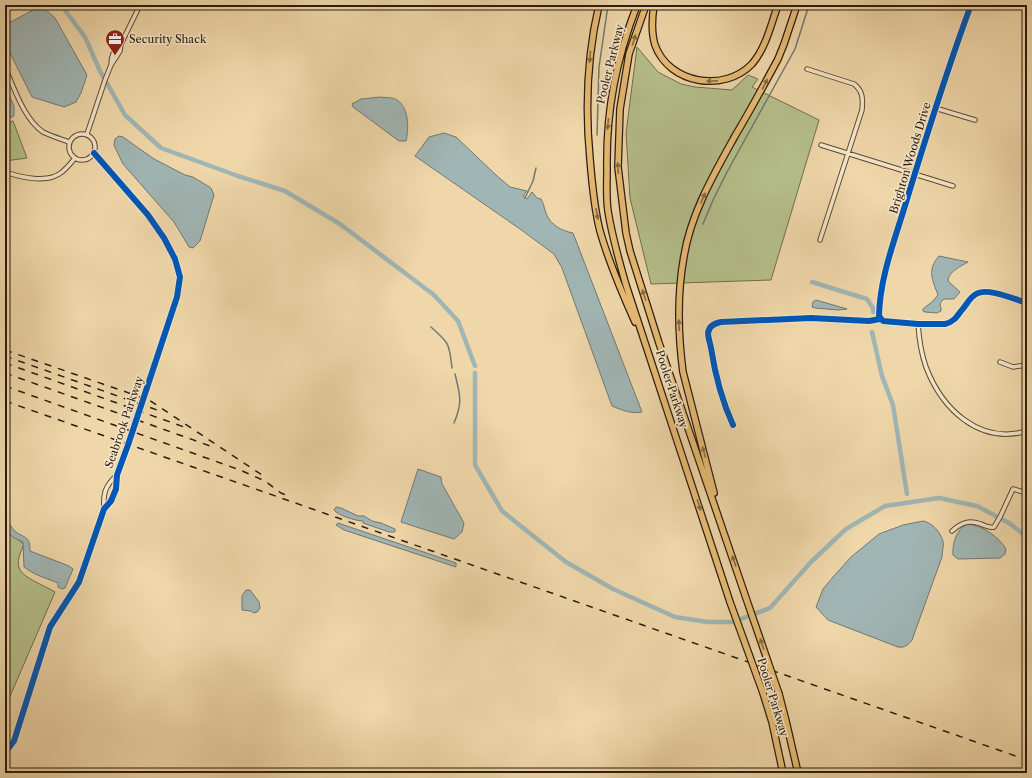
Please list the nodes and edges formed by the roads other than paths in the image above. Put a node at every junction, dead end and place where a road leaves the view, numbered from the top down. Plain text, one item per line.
1 (140, 5) edge
2 (599, 5) edge
3 (637, 5) edge
4 (646, 5) edge
5 (654, 5) edge
6 (778, 5) edge
7 (797, 5) edge
8 (971, 5) edge
9 (5, 68) edge
10 (807, 69) dead end
11 (935, 108) junction
12 (975, 120) dead end
13 (87, 134) junction
14 (69, 142) junction
15 (821, 145) dead end
16 (94, 153) junction
17 (848, 154) junction
18 (75, 158) junction
19 (5, 172) edge
20 (915, 174) junction
21 (953, 186) dead end
22 (820, 240) dead end
23 (1027, 303) edge
24 (880, 319) junction
25 (918, 324) junction
26 (647, 348) junction
27 (1000, 362) dead end
28 (1027, 365) edge
29 (733, 425) dead end
30 (1027, 431) edge
31 (116, 475) junction
32 (1027, 493) edge
33 (104, 509) junction
34 (718, 517) junction
35 (952, 531) dead end
36 (5, 753) edge
37 (783, 773) edge
38 (798, 773) edge

1 - 13 street
2 -> 26 main road
3 -> 26 main road, Pooler Parkway
34 -> 4 main road, Pooler Parkway
6 -> 5 main road
34 -> 7 main road
8 - 11 street, Brighton Woods Drive
9 - 14 street
10 - 17 street
11 - 12 street
11 - 20 street, Brighton Woods Drive
13 - 14 street
13 - 16 street
14 - 18 street
15 - 17 street
16 - 18 street
16 - 31 street, Seabrook Parkway
17 - 20 street
17 - 22 street
18 - 19 street
20 - 21 street
20 - 24 street, Brighton Woods Drive
23 - 25 street
24 - 25 street
24 - 29 street
25 - 30 street
26 -> 37 main road, Pooler Parkway, bridge
27 - 28 street
31 - 33 street, Seabrook Parkway
31 - 33 street, Seabrook Parkway
32 - 35 street
33 - 36 street, Seabrook Parkway
38 -> 34 main road, Pooler Parkway, bridge

